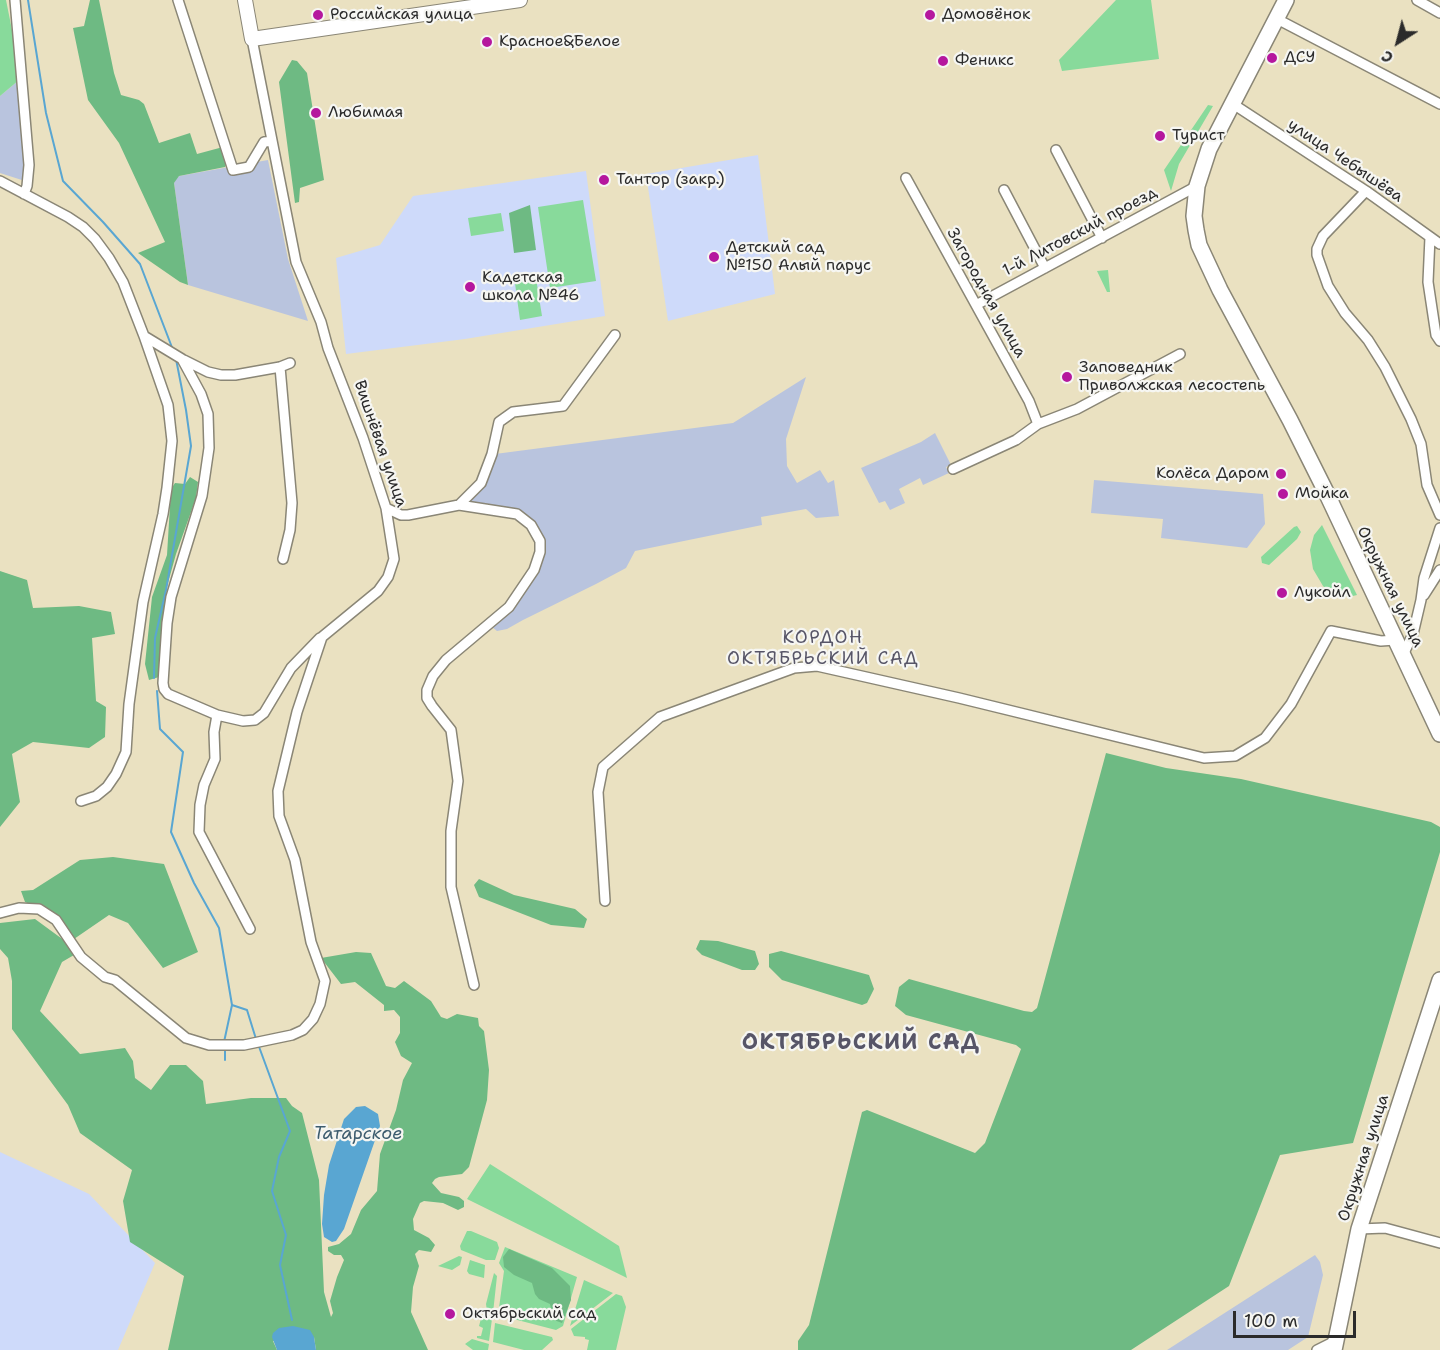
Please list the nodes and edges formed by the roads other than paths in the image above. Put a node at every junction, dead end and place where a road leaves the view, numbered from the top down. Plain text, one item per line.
1 (15, 0) edge
2 (178, 0) edge
3 (244, 0) edge
4 (519, 0) edge
5 (1286, 0) edge
6 (1417, 0) edge
7 (1440, 13) edge
8 (1277, 19) junction
9 (252, 39) junction
10 (1233, 104) junction
11 (1440, 104) edge
12 (272, 141) junction
13 (1056, 150) dead end
14 (906, 178) dead end
15 (0, 181) edge
16 (1197, 186) junction
17 (1004, 190) dead end
18 (1366, 191) junction
19 (24, 194) junction
20 (1430, 237) junction
21 (1102, 238) junction
22 (1440, 244) edge
23 (1044, 268) junction
24 (976, 305) junction
25 (615, 335) dead end
26 (144, 336) junction
27 (1440, 341) edge
28 (1180, 354) dead end
29 (182, 359) junction
30 (290, 363) dead end
31 (280, 367) junction
32 (1038, 424) junction
33 (953, 469) dead end
34 (459, 506) junction
35 (386, 507) junction
36 (1440, 515) edge
37 (1440, 528) edge
38 (1436, 548) edge
39 (283, 559) dead end
40 (1440, 570) edge
41 (1421, 600) junction
42 (322, 637) junction
43 (1395, 640) junction
44 (1403, 655) junction
45 (217, 716) junction
46 (1440, 734) edge
47 (81, 801) dead end
48 (604, 901) dead end
49 (0, 913) edge
50 (250, 929) dead end
51 (1440, 980) edge
52 (474, 985) dead end
53 (1359, 1229) junction
54 (1440, 1243) edge
55 (1334, 1346) edge
56 (1317, 1350) edge

1 - 19 street
2 - 12 street
3 - 9 main road, Вишнёвая улица
4 - 9 main road
5 - 8 main road, Окружная улица
6 - 7 street
8 - 10 main road, Окружная улица
8 - 11 street
9 - 12 street, Вишнёвая улица
10 - 16 main road, Окружная улица
10 - 18 street, улица Чебышёва
12 - 35 street, Вишнёвая улица
13 - 21 street
14 - 24 street, Загородная улица
15 - 19 street
16 - 21 street, 1-й Литовский проезд
16 - 43 main road, Окружная улица
17 - 23 street
18 - 20 street, улица Чебышёва
18 - 36 street
19 - 26 street
20 - 22 street, улица Чебышёва
20 - 27 street
21 - 23 street, 1-й Литовский проезд
23 - 24 street, 1-й Литовский проезд
24 - 32 street, Загородная улица
25 - 34 street
26 - 29 street
26 - 47 street
28 - 32 street
29 - 31 street
29 - 45 street
30 - 31 street
31 - 39 street
32 - 33 street
34 - 35 street
34 - 52 street
35 - 42 street, Вишнёвая улица
37 - 38 street
38 - 41 street
40 - 41 street
41 - 44 street
42 - 45 street, Вишнёвая улица
42 - 49 street
43 - 44 main road, Окружная улица
43 - 48 street
44 - 46 main road, Окружная улица
45 - 50 street
51 - 53 main road, Окружная улица
53 - 54 street
53 - 55 main road, Окружная улица
55 - 56 street

